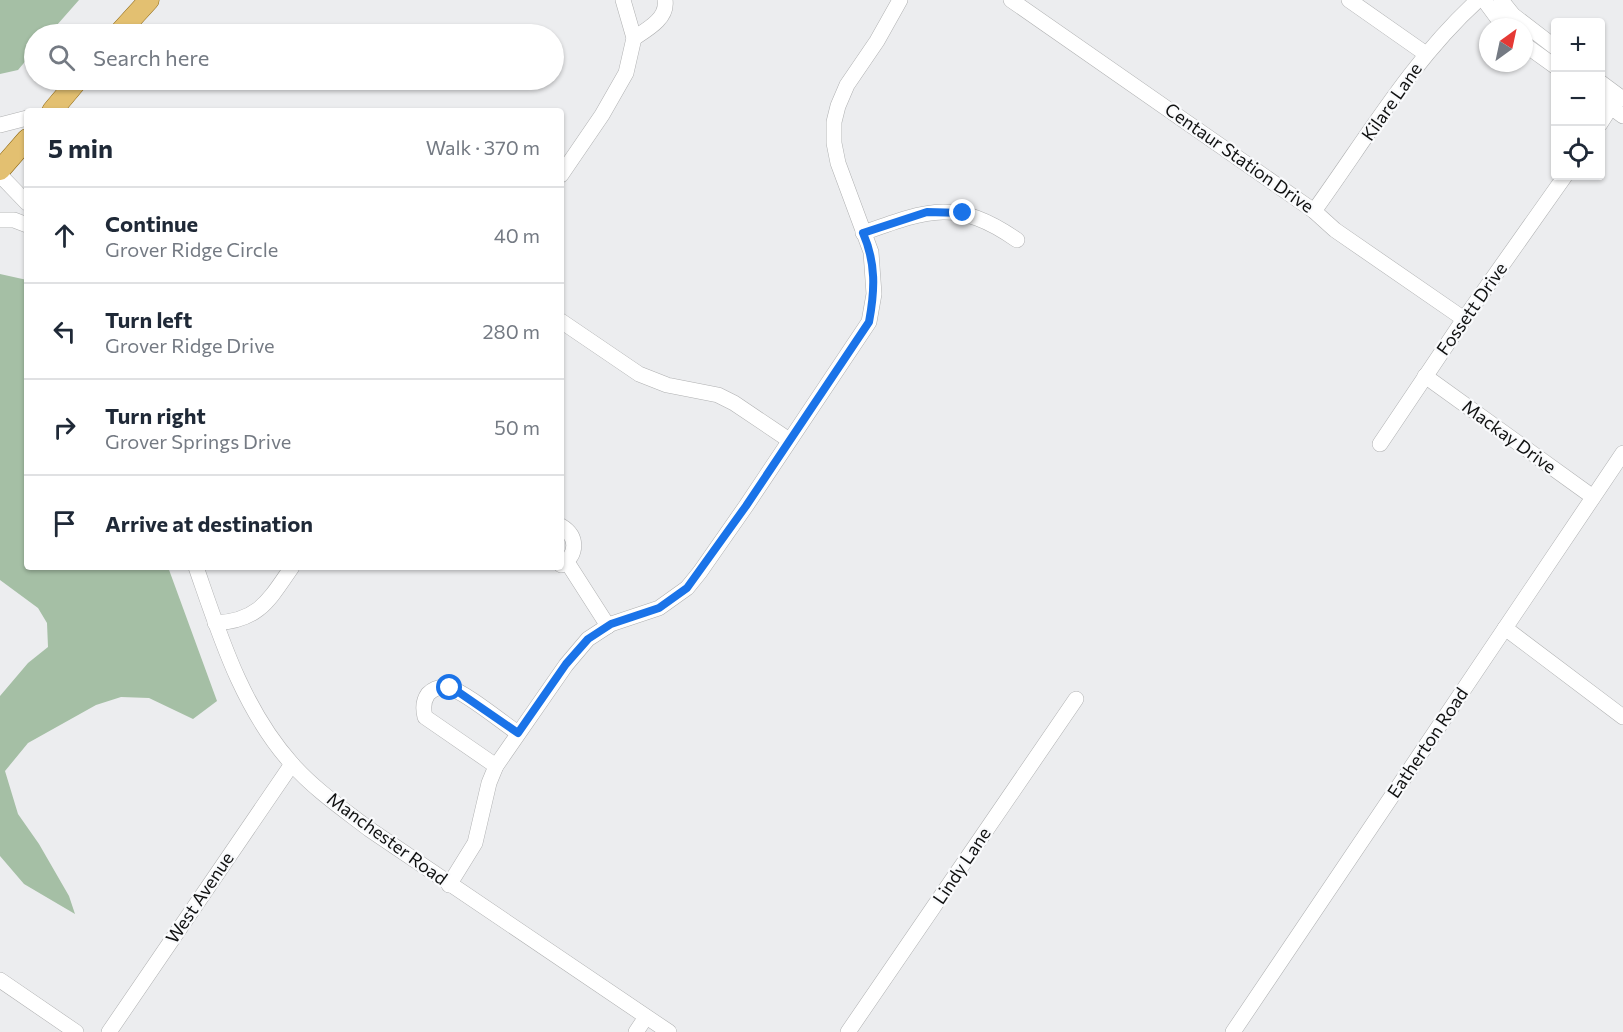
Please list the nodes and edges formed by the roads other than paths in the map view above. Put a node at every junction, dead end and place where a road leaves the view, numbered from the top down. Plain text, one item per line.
1 (149, 0) edge
2 (623, 0) edge
3 (665, 0) edge
4 (900, 0) edge
5 (1011, 0) edge
6 (1349, 0) edge
7 (1478, 0) edge
8 (1484, 0) edge
9 (1501, 0) edge
10 (1497, 18) edge
11 (127, 24) edge
12 (634, 38) junction
13 (1551, 44) edge
14 (1533, 50) edge
15 (1426, 54) junction
16 (1551, 63) edge
17 (1605, 88) edge
18 (70, 90) edge
19 (1615, 103) edge
20 (55, 108) edge
21 (1605, 116) edge
22 (24, 119) edge
23 (0, 125) edge
24 (24, 143) edge
25 (564, 171) edge
26 (0, 172) edge
27 (1562, 180) edge
28 (24, 200) edge
29 (1314, 211) junction
30 (0, 220) edge
31 (24, 224) edge
32 (863, 233) junction
33 (1017, 240) dead end
34 (1464, 319) junction
35 (564, 323) edge
36 (1425, 376) junction
37 (789, 440) junction
38 (1380, 444) dead end
39 (1623, 453) edge
40 (1593, 497) junction
41 (564, 528) edge
42 (564, 563) edge
43 (197, 570) edge
44 (290, 570) edge
45 (215, 623) junction
46 (608, 626) junction
47 (1505, 628) junction
48 (1076, 699) dead end
49 (1623, 717) edge
50 (518, 733) junction
51 (292, 764) junction
52 (496, 766) junction
53 (449, 885) junction
54 (0, 980) edge
55 (646, 1017) junction
56 (76, 1032) edge
57 (109, 1032) edge
58 (636, 1032) edge
59 (669, 1032) edge
60 (848, 1032) edge
61 (1233, 1032) edge

1 - 11 main road
2 - 12 street
3 - 12 street
4 - 32 street
5 - 29 street, Centaur Station Drive
6 - 15 street
7 - 15 street, Kilare Lane
8 - 10 street
9 - 13 street
12 - 25 street
14 - 16 street
15 - 29 street, Kilare Lane
17 - 19 street
18 - 20 main road
19 - 21 street
22 - 23 street
24 - 26 main road
26 - 28 street
27 - 34 street, Fossett Drive
29 - 34 street, Centaur Station Drive
30 - 31 street
32 - 33 street
32 - 37 street
34 - 36 street, Fossett Drive
35 - 37 street
36 - 38 street, Fossett Drive
36 - 40 street, Mackay Drive
37 - 46 street
39 - 40 street, Eatherton Road
40 - 47 street, Eatherton Road
41 - 42 street
42 - 46 street
43 - 45 street, Manchester Road
44 - 45 street
45 - 51 street, Manchester Road
46 - 50 street
47 - 49 street
47 - 61 street, Eatherton Road
48 - 60 street, Lindy Lane
50 - 52 street
50 - 52 street
51 - 53 street, Manchester Road
51 - 57 street, West Avenue
52 - 53 street
53 - 55 street, Manchester Road
54 - 56 street
55 - 58 street
55 - 59 street, Manchester Road

